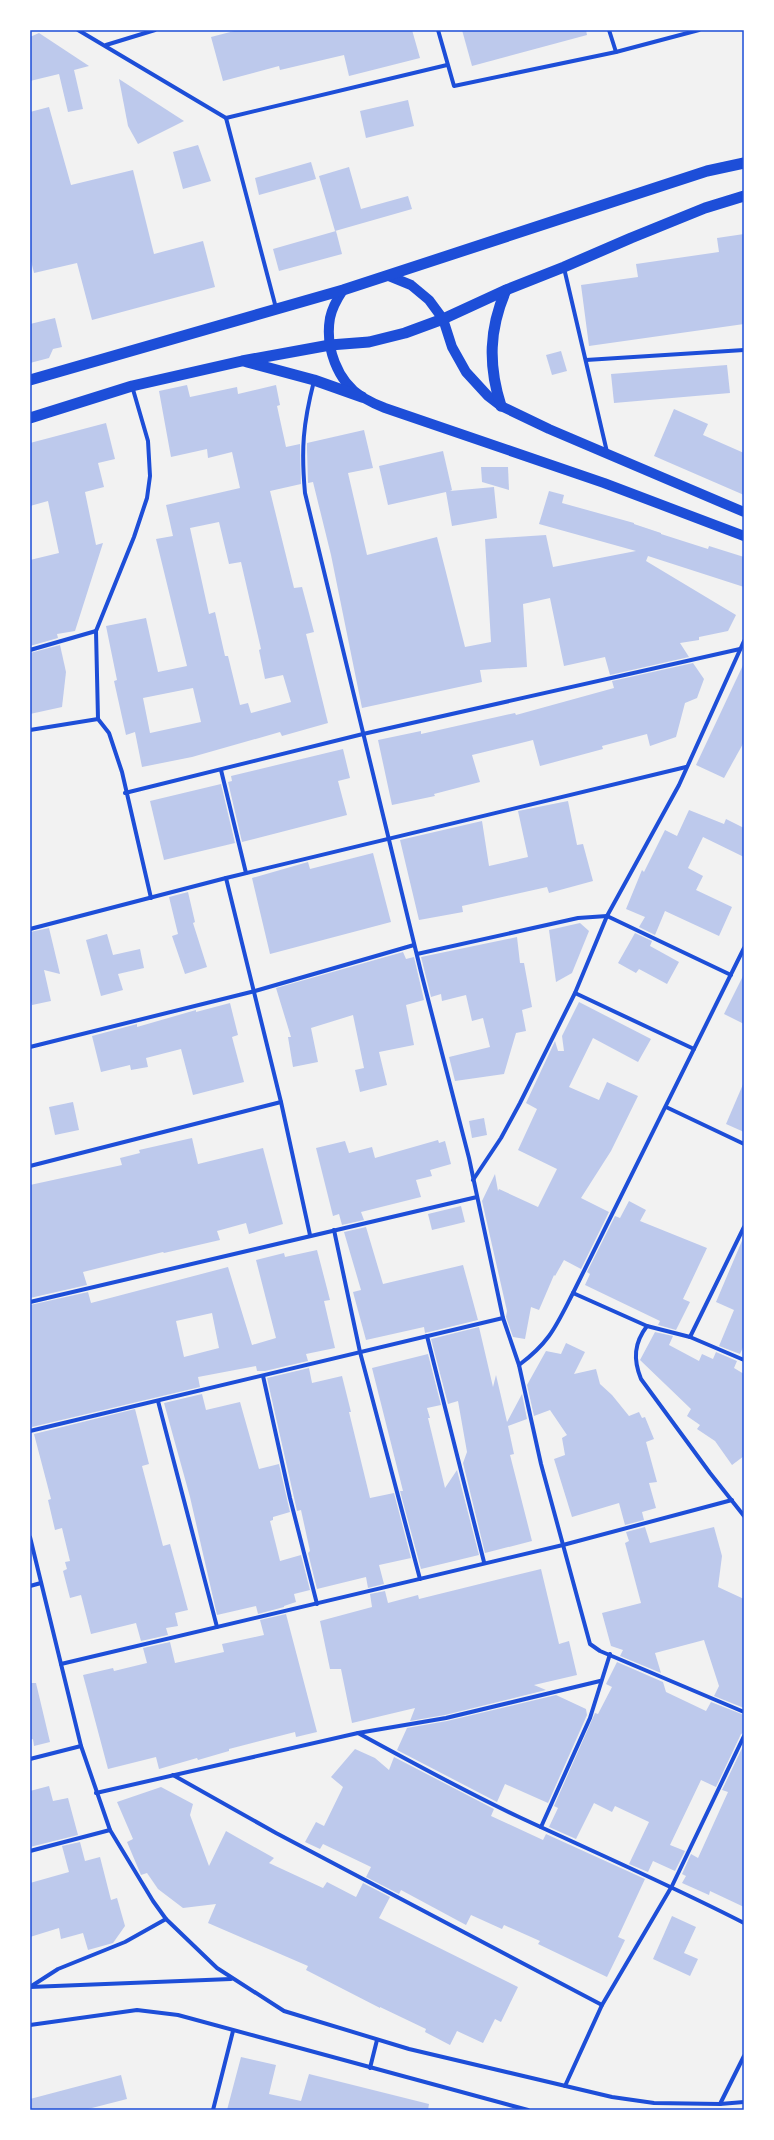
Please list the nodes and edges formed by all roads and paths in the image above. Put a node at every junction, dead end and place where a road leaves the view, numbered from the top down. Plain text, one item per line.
1 (78, 30) edge
2 (155, 30) edge
3 (438, 30) edge
4 (609, 30) edge
5 (700, 30) edge
6 (106, 45) junction
7 (616, 52) junction
8 (446, 65) junction
9 (226, 118) junction
10 (744, 163) edge
11 (744, 196) edge
12 (564, 267) junction
13 (389, 276) junction
14 (343, 290) junction
15 (506, 290) junction
16 (277, 310) junction
17 (443, 319) junction
18 (330, 345) junction
19 (744, 350) edge
20 (586, 360) junction
21 (242, 361) junction
22 (30, 380) edge
23 (314, 380) junction
24 (132, 386) junction
25 (362, 397) junction
26 (501, 406) junction
27 (30, 418) edge
28 (608, 454) junction
29 (744, 512) edge
30 (744, 536) edge
31 (96, 631) junction
32 (744, 641) edge
33 (740, 649) junction
34 (30, 650) edge
35 (98, 719) junction
36 (30, 730) edge
37 (363, 734) junction
38 (686, 767) junction
39 (221, 770) junction
40 (125, 793) junction
41 (390, 838) junction
42 (246, 873) junction
43 (226, 878) junction
44 (151, 898) junction
45 (608, 916) junction
46 (30, 929) edge
47 (414, 945) junction
48 (744, 948) edge
49 (417, 954) junction
50 (731, 975) junction
51 (254, 991) junction
52 (575, 993) junction
53 (30, 1047) edge
54 (694, 1049) junction
55 (281, 1102) junction
56 (666, 1107) junction
57 (744, 1144) edge
58 (30, 1166) edge
59 (473, 1180) junction
60 (477, 1197) junction
61 (744, 1227) edge
62 (334, 1230) junction
63 (310, 1235) junction
64 (573, 1293) junction
65 (30, 1302) edge
66 (503, 1318) junction
67 (647, 1326) junction
68 (427, 1336) junction
69 (690, 1337) junction
70 (360, 1352) junction
71 (744, 1360) edge
72 (519, 1365) junction
73 (263, 1376) junction
74 (158, 1401) junction
75 (30, 1432) edge
76 (732, 1500) junction
77 (744, 1516) edge
78 (30, 1538) edge
79 (563, 1545) junction
80 (484, 1562) junction
81 (420, 1579) junction
82 (40, 1583) junction
83 (30, 1586) edge
84 (317, 1604) junction
85 (217, 1627) junction
86 (610, 1654) junction
87 (62, 1664) junction
88 (600, 1681) junction
89 (744, 1712) edge
90 (358, 1733) junction
91 (744, 1736) edge
92 (81, 1746) junction
93 (30, 1759) edge
94 (172, 1775) junction
95 (96, 1792) junction
96 (541, 1827) junction
97 (110, 1830) junction
98 (30, 1851) edge
99 (672, 1886) junction
100 (166, 1919) junction
101 (744, 1923) edge
102 (232, 1979) junction
103 (30, 1987) edge
104 (602, 2005) junction
105 (30, 2025) edge
106 (233, 2031) junction
107 (377, 2040) junction
108 (744, 2056) edge
109 (370, 2068) junction
110 (565, 2086) junction
111 (744, 2102) edge
112 (720, 2104) junction
113 (511, 2108) edge
114 (212, 2110) edge
115 (528, 2110) edge

1 - 6 street
2 - 6 street
3 - 8 street
4 - 7 street
5 - 7 street
6 - 9 street
7 - 8 street
8 - 9 street
9 - 16 street
10 - 13 highway
11 - 12 highway
12 - 15 highway
12 - 20 street
13 - 14 highway
13 - 17 main road
14 - 16 highway
14 - 18 main road
15 - 17 highway
15 - 26 highway
16 - 22 highway
17 - 18 highway
17 - 26 main road
18 - 21 highway
18 - 25 main road
19 - 20 street
20 - 28 street
21 - 23 highway
21 - 24 highway
23 - 25 highway
23 - 37 street
24 - 27 highway
24 - 31 street
25 - 30 main road
26 - 28 main road
28 - 29 main road
31 - 34 street
31 - 35 street
32 - 33 street
33 - 37 street
33 - 38 street
35 - 36 street
35 - 40 street
37 - 39 street
37 - 41 street
38 - 41 street
38 - 45 street
39 - 40 street
39 - 42 street
40 - 44 street
41 - 42 street
41 - 47 street
42 - 43 street
43 - 44 street
43 - 51 street
44 - 46 street
45 - 49 street
45 - 50 street
45 - 52 street
47 - 49 street
47 - 51 street
48 - 50 street
49 - 59 street
50 - 54 street
51 - 53 street
51 - 55 street
52 - 54 street
52 - 59 street
54 - 56 street
55 - 58 street
55 - 63 street
56 - 57 street
56 - 64 street
59 - 60 street
60 - 62 street
60 - 66 street
61 - 69 street
62 - 63 street
62 - 70 street
63 - 65 street
64 - 67 street
64 - 72 street
66 - 68 street
66 - 72 street
67 - 69 street
67 - 76 street
68 - 70 street
68 - 80 street
69 - 71 street
70 - 73 street
70 - 81 street
72 - 79 street
73 - 74 street
73 - 84 street
74 - 75 street
74 - 85 street
76 - 77 street
76 - 79 street
78 - 82 street
79 - 80 street
79 - 86 street
80 - 81 street
81 - 84 street
82 - 83 street
82 - 87 street
84 - 85 street
85 - 87 street
86 - 88 street
86 - 89 street
87 - 92 street
88 - 90 street
88 - 96 street
90 - 94 street
90 - 96 street
91 - 99 street
92 - 93 street
92 - 95 street
94 - 95 street
94 - 104 street
95 - 97 street
96 - 99 street
97 - 98 street
97 - 100 street
99 - 101 street
99 - 104 street
100 - 102 street
100 - 103 street
102 - 103 street
102 - 107 street
104 - 110 street
105 - 106 street
106 - 109 street
106 - 114 street
107 - 109 street
107 - 110 street
108 - 112 street
109 - 113 street
110 - 112 street
111 - 112 street
113 - 115 street

